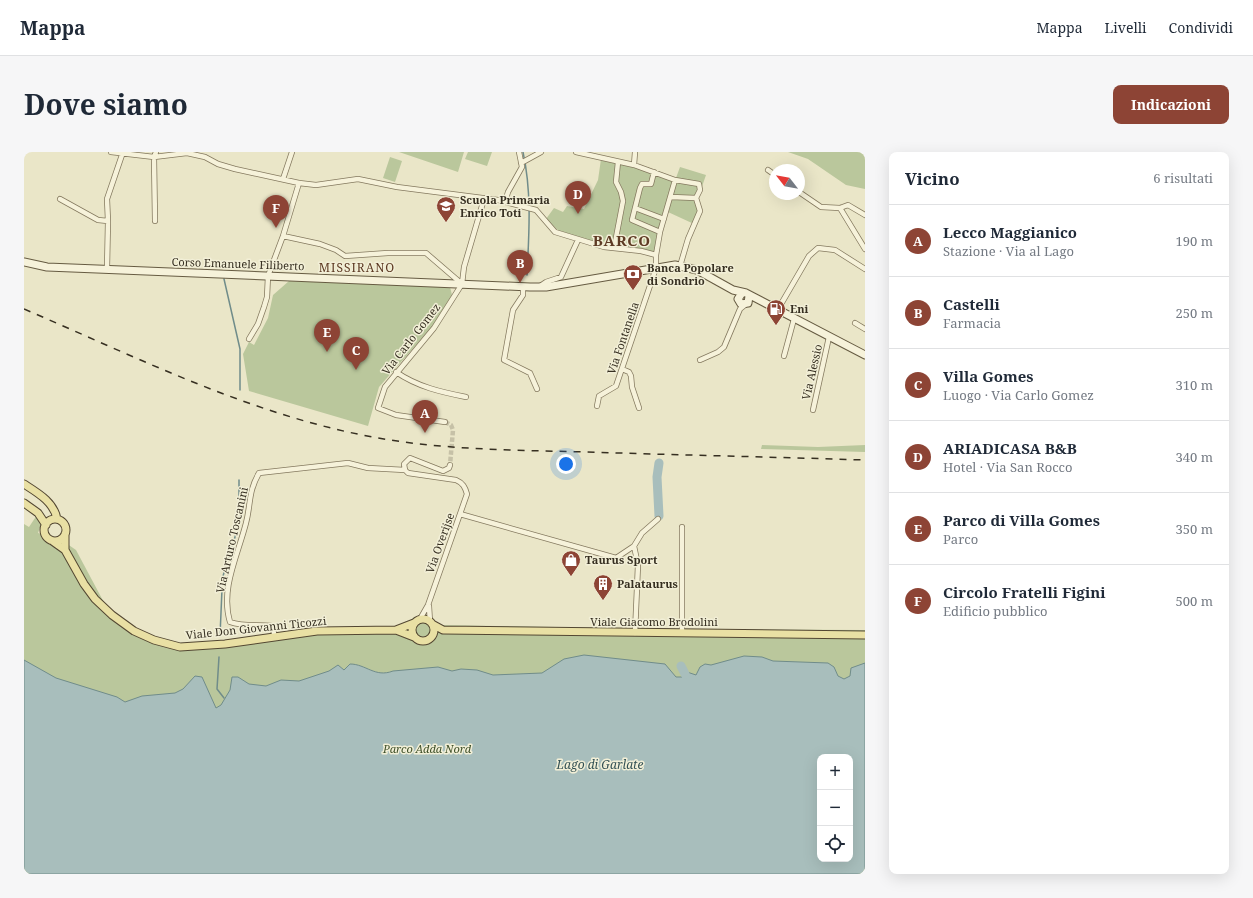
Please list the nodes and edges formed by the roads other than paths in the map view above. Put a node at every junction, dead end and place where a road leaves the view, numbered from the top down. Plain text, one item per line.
1 (111, 152) edge
2 (292, 152) edge
3 (519, 152) edge
4 (541, 152) edge
5 (576, 152) edge
6 (635, 152) edge
7 (123, 153) edge
8 (155, 154) edge
9 (524, 162) junction
10 (618, 162) junction
11 (634, 165) junction
12 (654, 172) junction
13 (283, 179) junction
14 (675, 180) junction
15 (298, 183) junction
16 (805, 196) edge
17 (671, 197) junction
18 (696, 198) junction
19 (60, 199) dead end
20 (484, 199) junction
21 (505, 202) junction
22 (635, 208) junction
23 (840, 208) junction
24 (865, 215) edge
25 (664, 219) junction
26 (155, 220) dead end
27 (108, 221) junction
28 (660, 232) junction
29 (283, 236) junction
30 (578, 240) junction
31 (614, 248) junction
32 (865, 249) edge
33 (656, 255) junction
34 (24, 262) edge
35 (680, 266) junction
36 (656, 268) junction
37 (865, 269) edge
38 (107, 270) junction
39 (268, 276) junction
40 (462, 284) junction
41 (523, 287) junction
42 (538, 287) junction
43 (743, 301) junction
44 (777, 311) junction
45 (794, 319) junction
46 (855, 323) dead end
47 (865, 329) edge
48 (829, 337) junction
49 (249, 339) dead end
50 (865, 355) edge
51 (784, 356) dead end
52 (700, 360) dead end
53 (622, 369) junction
54 (396, 372) junction
55 (536, 388) dead end
56 (466, 397) dead end
57 (597, 406) dead end
58 (639, 408) dead end
59 (812, 410) dead end
60 (445, 422) dead end
61 (450, 465) dead end
62 (405, 470) junction
63 (24, 484) edge
64 (24, 503) edge
65 (460, 514) junction
66 (57, 519) junction
67 (658, 519) dead end
68 (46, 524) junction
69 (682, 527) dead end
70 (65, 534) junction
71 (50, 540) junction
72 (634, 546) junction
73 (65, 550) junction
74 (428, 605) junction
75 (417, 621) junction
76 (431, 623) junction
77 (396, 630) junction
78 (443, 630) junction
79 (635, 633) junction
80 (682, 633) junction
81 (865, 636) edge
82 (275, 637) junction
83 (414, 637) junction
84 (431, 637) junction

1 - 7 street
2 - 13 street
3 - 9 street
4 - 9 street
5 - 10 street
6 - 11 street
7 - 8 street
7 - 27 street
8 - 13 street
8 - 26 street
9 - 21 street
10 - 11 street
10 - 31 street
11 - 12 street
12 - 14 street
12 - 22 street
13 - 15 street
14 - 17 street, Via Fontanella
14 - 18 street
15 - 20 street
15 - 29 street
16 - 23 street
17 - 18 street
17 - 25 street, Via Fontanella
18 - 35 street
19 - 27 street
20 - 21 street
20 - 40 street
21 - 30 street
22 - 25 street
22 - 28 street
23 - 24 street
23 - 32 street
25 - 28 street, Via Fontanella
27 - 38 street
28 - 33 street, Via Fontanella
29 - 39 street
29 - 40 street
30 - 31 street
30 - 42 street
31 - 33 street
33 - 36 street, Via Fontanella
34 - 38 main road, Corso Emanuele Filiberto
35 - 36 main road, Corso Emanuele Filiberto
35 - 43 main road, Corso Emanuele Filiberto
36 - 42 main road, Corso Emanuele Filiberto
36 - 53 street, Via Fontanella
37 - 44 street
38 - 39 main road, Corso Emanuele Filiberto
39 - 40 main road, Corso Emanuele Filiberto
39 - 49 street
40 - 41 main road, Corso Emanuele Filiberto
40 - 54 street, Via Carlo Gomez
41 - 42 main road, Corso Emanuele Filiberto
41 - 55 street
43 - 44 main road
43 - 52 street
44 - 45 main road
45 - 48 main road
45 - 51 street
46 - 47 street
48 - 50 main road
48 - 59 street, Via Alessio
53 - 57 street, Via Fontanella
53 - 58 street
54 - 56 street
54 - 60 street, Via Carlo Gomez
61 - 62 street
62 - 65 street, Via Overijse
62 - 82 street, Via Arturo Toscanini
63 - 66 main road
64 - 68 main road
65 - 72 street
65 - 74 street, Via Overijse
66 - 68 main road
66 - 70 main road
67 - 72 street
68 - 71 main road
69 - 80 street
70 - 71 main road
70 - 73 main road, Viale Don Giovanni Ticozzi
71 - 73 main road, Viale Don Giovanni Ticozzi
72 - 79 street
73 - 82 main road, Viale Don Giovanni Ticozzi
74 - 75 street, Via Overijse
74 - 76 street, Via Overijse
75 - 76 main road
75 - 77 main road, Viale Don Giovanni Ticozzi
75 - 83 main road
76 - 78 main road, Viale Giacomo Brodolini
76 - 84 main road
77 - 82 main road, Viale Don Giovanni Ticozzi
77 - 83 main road, Viale Don Giovanni Ticozzi
78 - 79 main road, Viale Giacomo Brodolini
78 - 84 main road
79 - 80 main road, Viale Giacomo Brodolini
80 - 81 main road, Viale Giacomo Brodolini
83 - 84 main road

